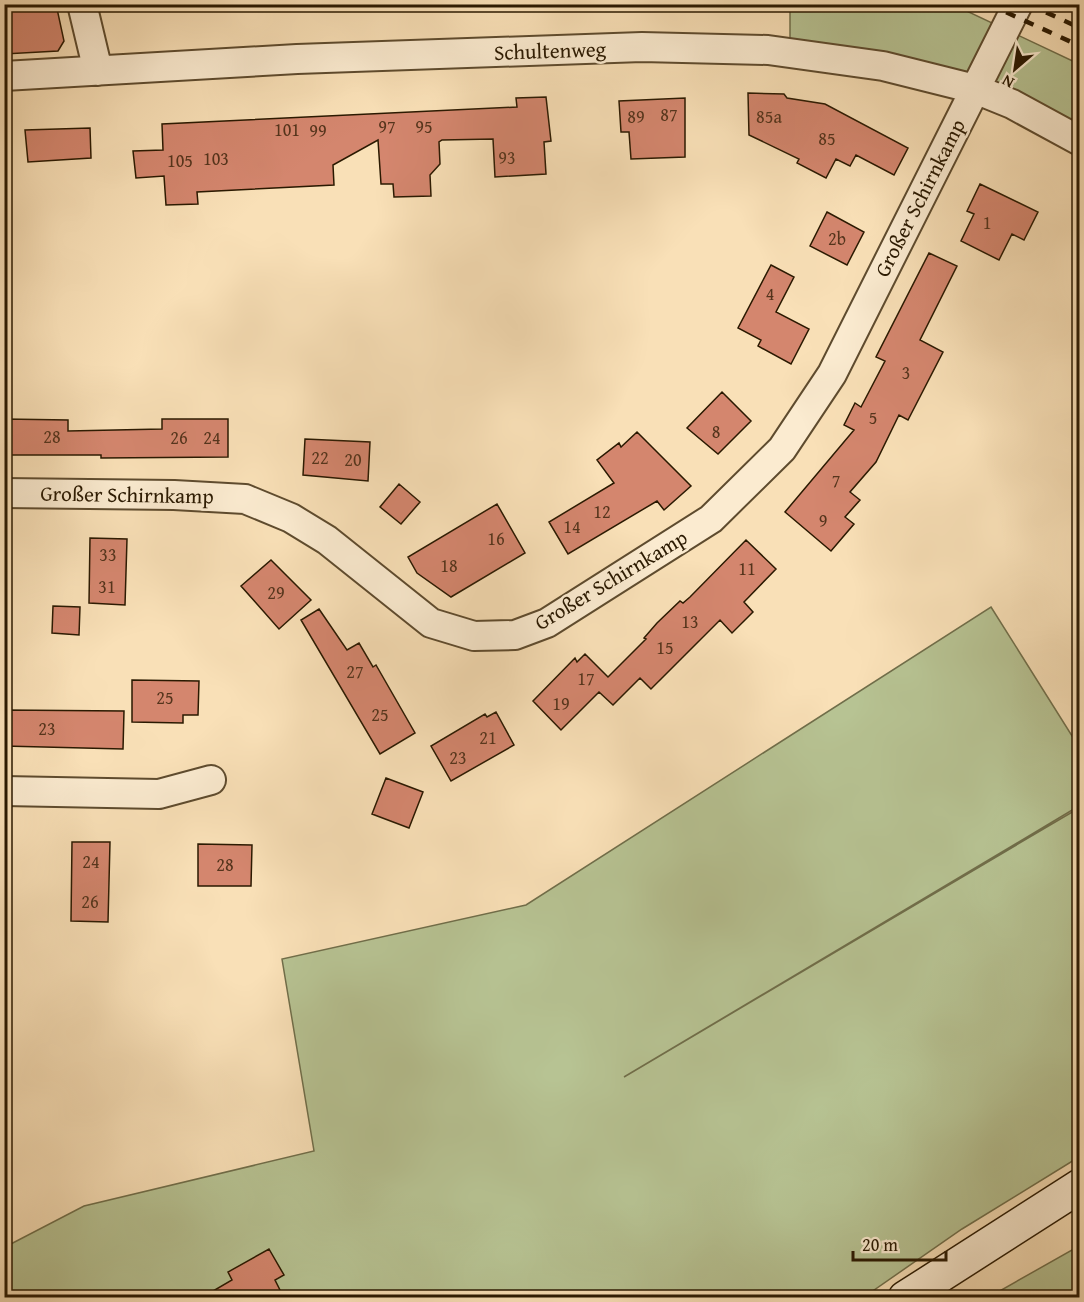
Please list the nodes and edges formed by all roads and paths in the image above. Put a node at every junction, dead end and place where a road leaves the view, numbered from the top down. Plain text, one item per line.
1 (82, 4) edge
2 (1018, 4) edge
3 (98, 71) junction
4 (4, 76) edge
5 (975, 89) junction
6 (1080, 141) edge
7 (4, 493) edge
8 (211, 780) dead end
9 (4, 791) edge
10 (1080, 1186) edge
11 (906, 1298) edge

1 - 3 street
2 - 5 street, Großer Schirnkamp
3 - 4 street, Schultenweg
3 - 5 street, Schultenweg
5 - 6 street, Schultenweg
5 - 7 street, Großer Schirnkamp
8 - 9 street
10 - 11 street

